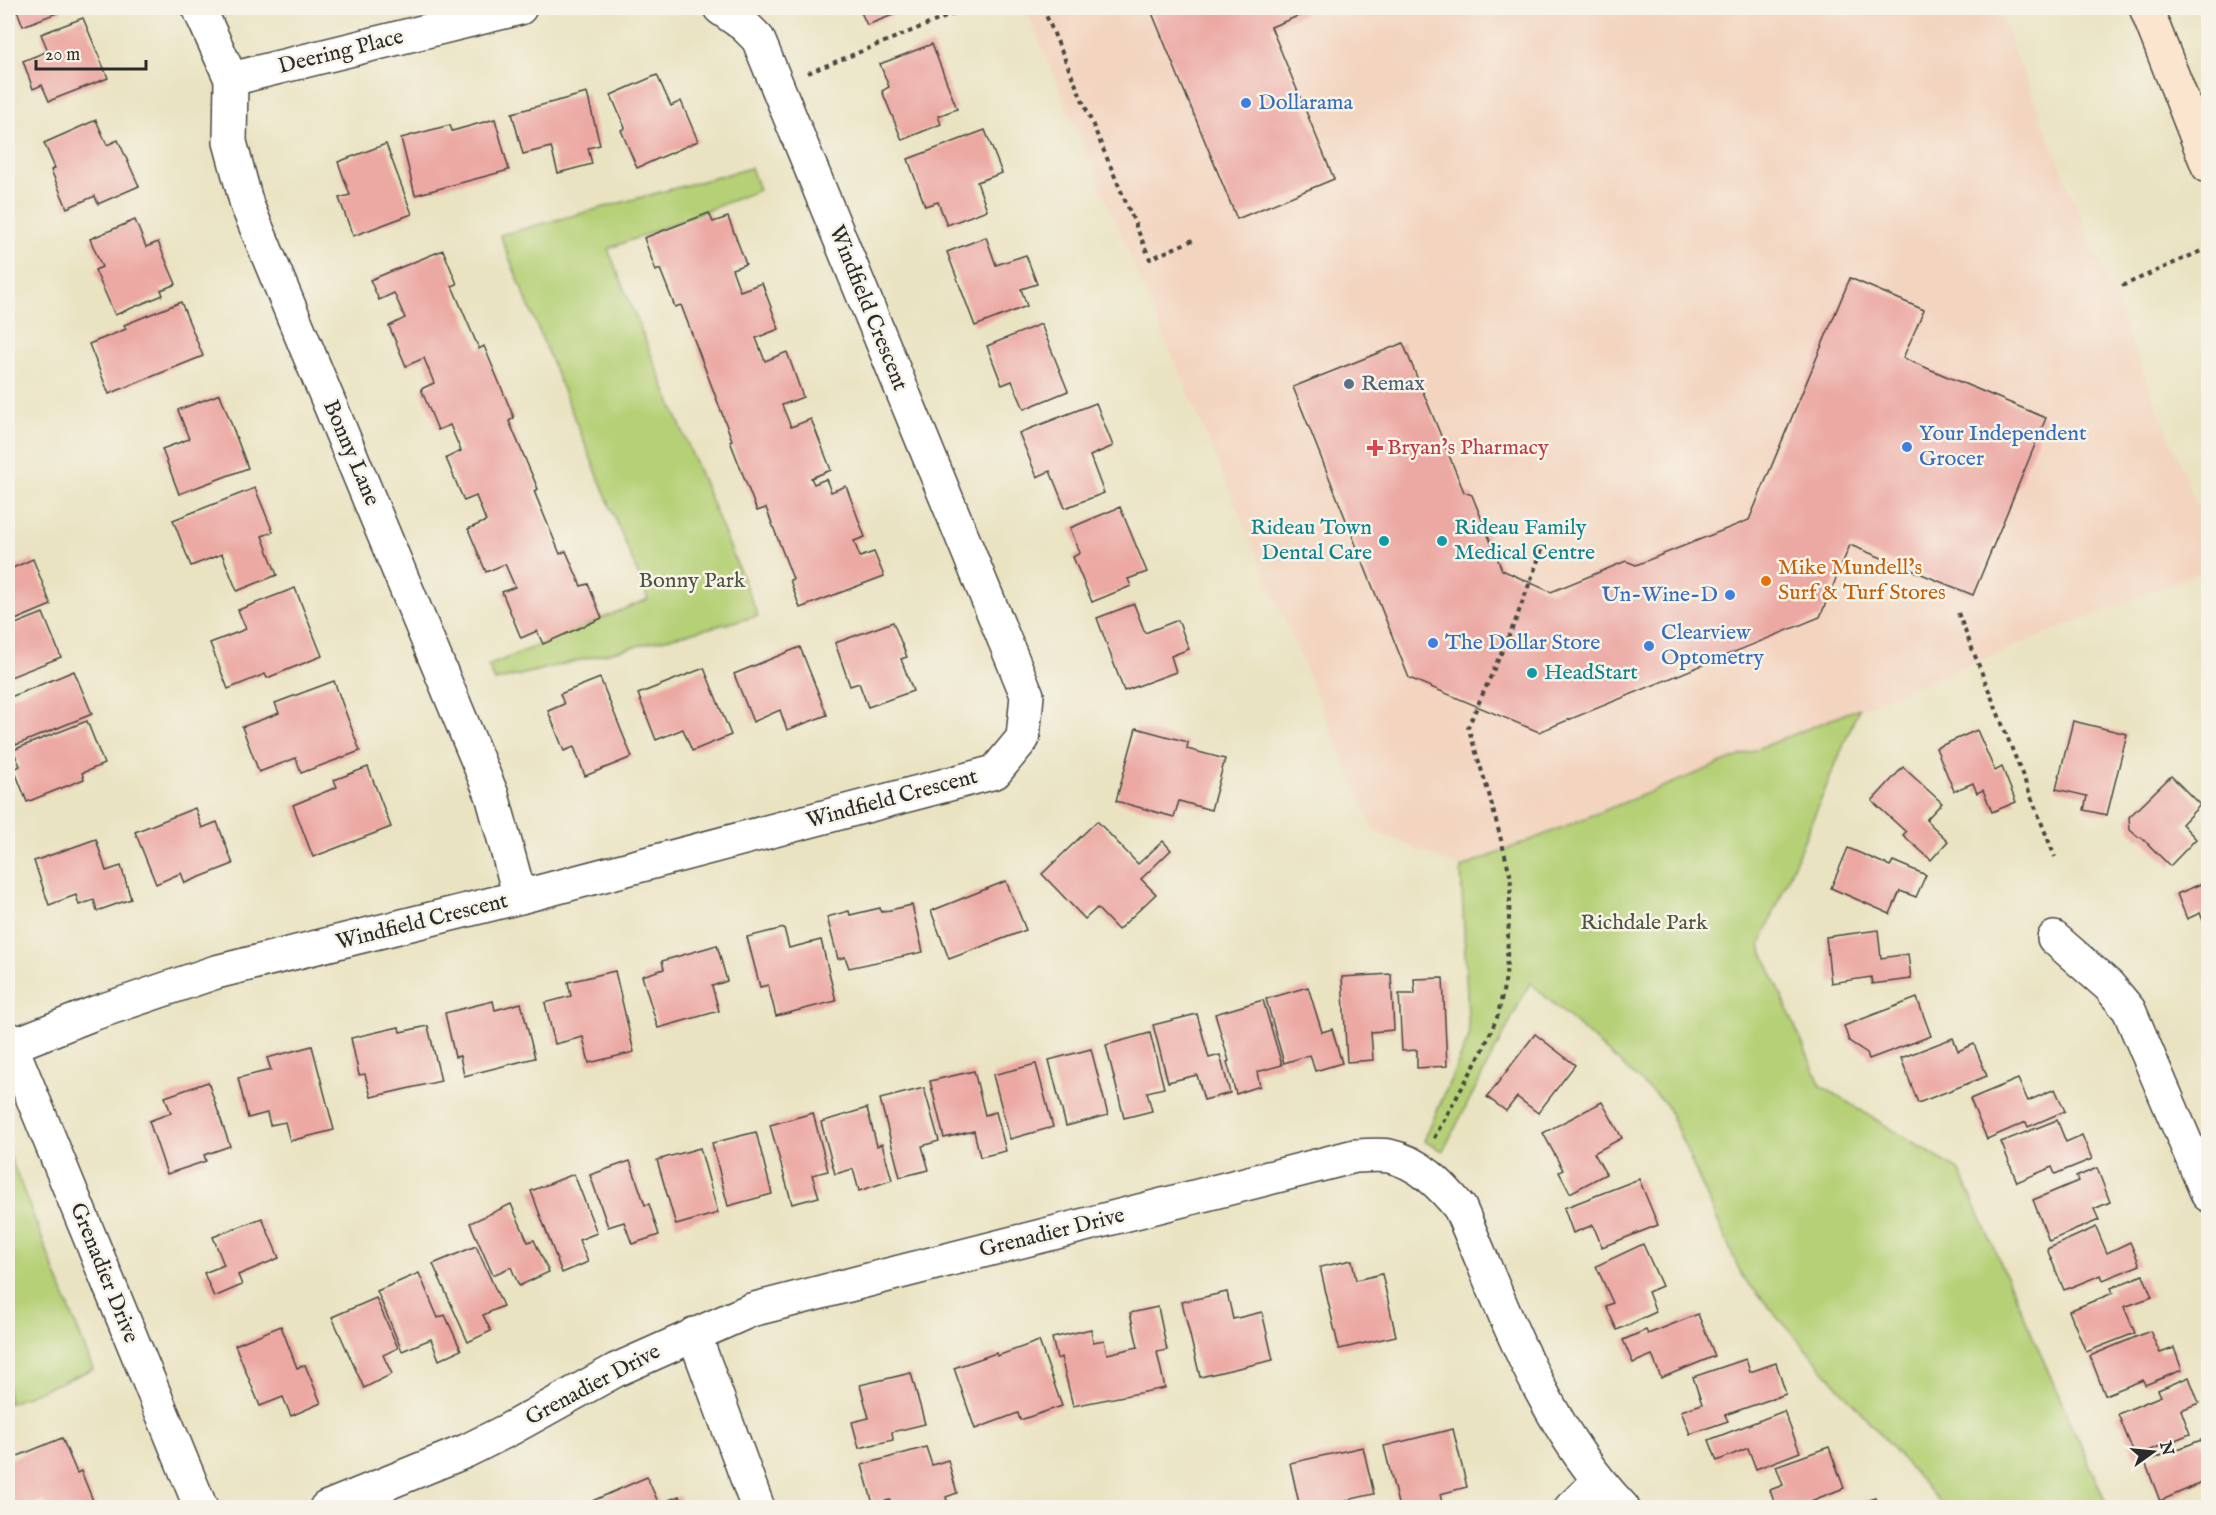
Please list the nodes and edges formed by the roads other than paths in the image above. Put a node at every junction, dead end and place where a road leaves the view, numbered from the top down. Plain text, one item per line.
1 (199, 8) edge
2 (520, 8) edge
3 (720, 8) edge
4 (2146, 8) edge
5 (231, 79) junction
6 (2208, 166) edge
7 (520, 897) junction
8 (2054, 938) dead end
9 (9, 1042) edge
10 (2208, 1195) edge
11 (694, 1334) junction
12 (1598, 1482) junction
13 (201, 1508) edge
14 (326, 1508) edge
15 (758, 1508) edge
16 (1571, 1508) edge
17 (1623, 1508) edge

1 - 5 street, Bonny Lane
2 - 5 street, Deering Place
3 - 7 street, Windfield Crescent
4 - 6 street
5 - 7 street, Bonny Lane
7 - 9 street, Windfield Crescent
8 - 10 street
9 - 13 street, Grenadier Drive
11 - 12 street, Grenadier Drive
11 - 14 street, Grenadier Drive
11 - 15 street
12 - 16 street
12 - 17 street, Grenadier Drive

